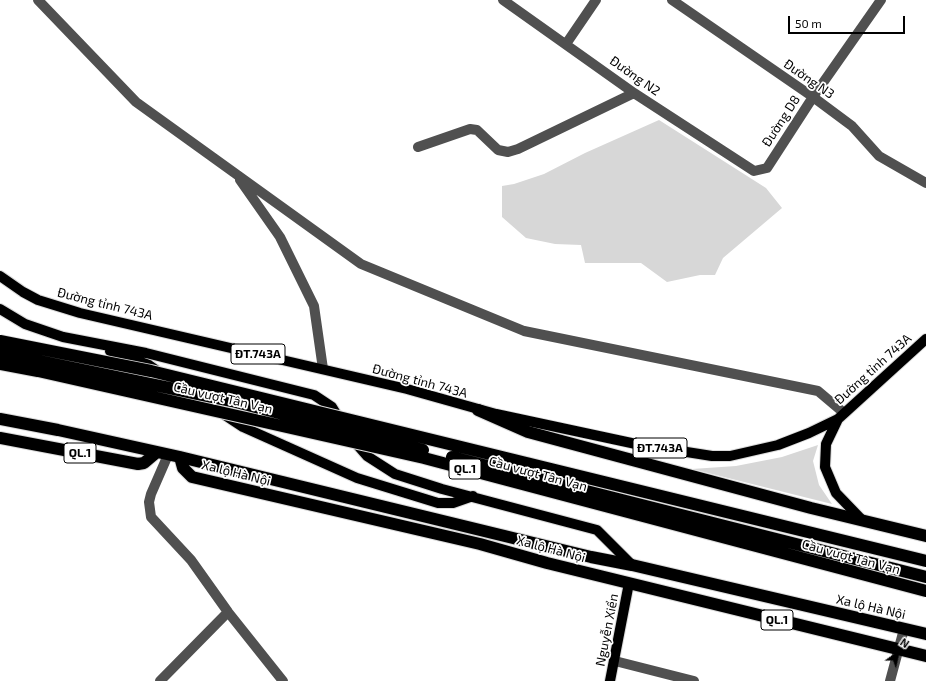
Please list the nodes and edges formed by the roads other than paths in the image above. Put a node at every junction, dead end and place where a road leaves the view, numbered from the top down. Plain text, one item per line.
1 (38, 0) edge
2 (503, 0) edge
3 (596, 0) edge
4 (672, 0) edge
5 (881, 0) edge
6 (566, 44) junction
7 (634, 92) junction
8 (813, 97) junction
9 (418, 147) dead end
10 (754, 171) joint
11 (236, 174) junction
12 (926, 183) edge
13 (0, 276) edge
14 (0, 309) edge
15 (926, 339) edge
16 (0, 340) edge
17 (82, 340) junction
18 (0, 353) edge
19 (0, 364) edge
20 (323, 369) junction
21 (478, 410) junction
22 (841, 416) junction
23 (0, 419) edge
24 (0, 438) edge
25 (162, 454) junction
26 (180, 457) junction
27 (473, 496) junction
28 (862, 521) junction
29 (926, 536) edge
30 (926, 562) edge
31 (632, 565) junction
32 (926, 577) edge
33 (629, 583) junction
34 (926, 591) edge
35 (228, 612) junction
36 (904, 629) junction
37 (926, 634) edge
38 (899, 649) junction
39 (926, 656) edge
40 (615, 661) junction
41 (160, 681) edge
42 (283, 681) edge
43 (610, 681) edge
44 (694, 681) edge
45 (890, 681) edge

1 - 11 street
2 - 6 street, Đường N2
3 - 6 street
4 - 8 street, Đường N3
5 - 8 street, Đường D8
6 - 7 street, Đường N2
7 - 9 street
7 - 10 street, Đường N2
8 - 10 street, Đường D8
8 - 12 street, Đường N3
11 - 20 street
11 - 22 street
13 - 20 main road, Đường tỉnh 743A / ĐT.743A
14 - 17 main road, ĐT.743A
15 - 22 main road, Đường tỉnh 743A / ĐT.743A
16 - 30 highway, Cầu vượt Tân Vạn / QL.1, bridge
17 - 27 main road
17 - 27 main road, ĐT.743A
18 - 32 highway, Cầu vượt Tân Vạn / QL.1, bridge
19 - 34 highway, Cầu vượt Tân Vạn / QL.1, bridge
20 - 21 main road, Đường tỉnh 743A / ĐT.743A
21 - 22 main road, Đường tỉnh 743A / ĐT.743A
21 - 28 highway
22 - 28 main road, Đường tỉnh 743A / ĐT.743A
23 - 25 highway, Xa lộ Hà Nội / QL.1
24 - 25 highway, QL.1
25 - 26 highway, Xa lộ Hà Nội / QL.1
25 - 35 street
26 - 31 highway, Xa lộ Hà Nội / QL.1
26 - 33 highway, Xa lộ Hà Nội / QL.1
27 - 31 main road, ĐT.743A
28 - 29 highway
31 - 33 highway
31 - 36 highway, Xa lộ Hà Nội / QL.1
33 - 38 highway, Xa lộ Hà Nội / QL.1
33 - 40 main road, Nguyễn Xiển
35 - 41 street
35 - 42 street
36 - 37 highway, Xa lộ Hà Nội / QL.1
36 - 38 street
38 - 39 highway, Xa lộ Hà Nội / QL.1
38 - 45 street
40 - 43 main road, Nguyễn Xiển
40 - 44 street

